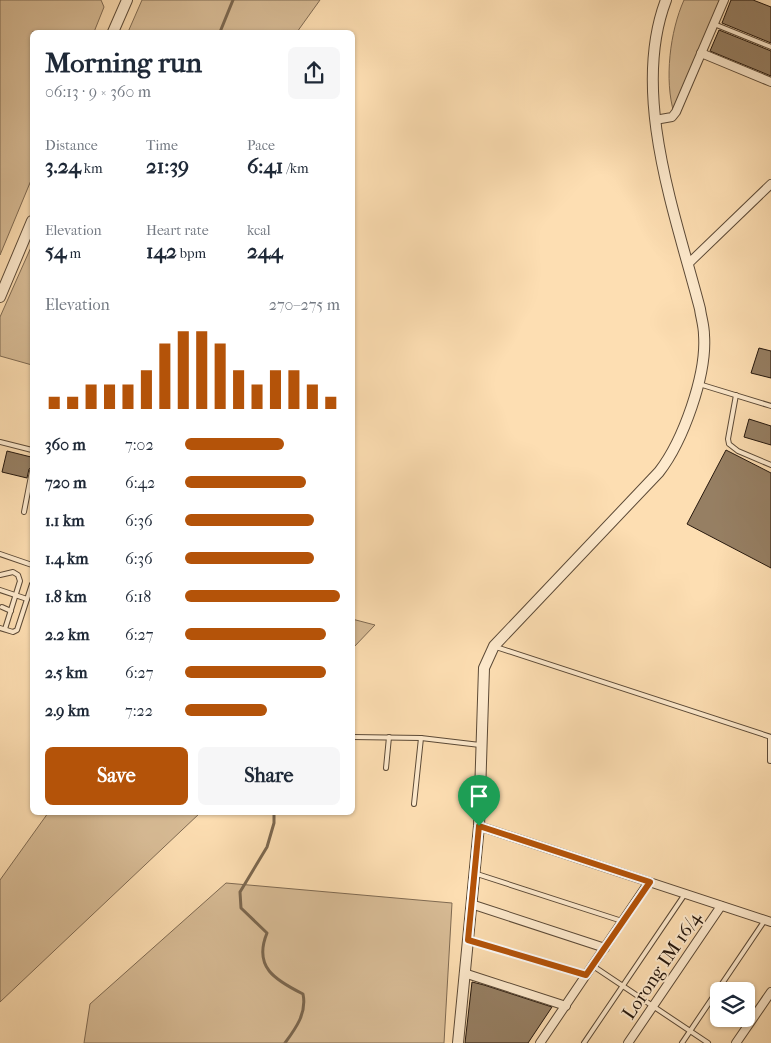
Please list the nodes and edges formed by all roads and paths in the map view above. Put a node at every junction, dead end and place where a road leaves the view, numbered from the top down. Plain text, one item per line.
1 (127, 0) edge
2 (666, 0) edge
3 (724, 0) edge
4 (714, 24) junction
5 (115, 30) edge
6 (771, 47) edge
7 (702, 53) junction
8 (771, 82) edge
9 (655, 120) junction
10 (771, 184) edge
11 (30, 226) edge
12 (688, 264) junction
13 (0, 297) edge
14 (699, 384) junction
15 (736, 395) junction
16 (771, 406) edge
17 (0, 442) edge
18 (30, 450) edge
19 (771, 465) edge
20 (30, 481) edge
21 (24, 512) dead end
22 (0, 554) edge
23 (30, 564) edge
24 (0, 575) edge
25 (0, 590) edge
26 (30, 590) edge
27 (16, 595) junction
28 (27, 599) junction
29 (2, 607) dead end
30 (11, 611) junction
31 (2, 628) edge
32 (494, 646) junction
33 (355, 737) edge
34 (389, 737) junction
35 (771, 737) edge
36 (421, 738) junction
37 (482, 745) junction
38 (770, 761) edge
39 (386, 768) dead end
40 (414, 804) dead end
41 (479, 826) junction
42 (474, 874) junction
43 (650, 882) junction
44 (685, 894) junction
45 (471, 904) junction
46 (720, 906) junction
47 (768, 921) edge
48 (623, 922) junction
49 (468, 940) junction
50 (605, 948) junction
51 (593, 966) junction
52 (464, 973) junction
53 (586, 975) junction
54 (623, 986) junction
55 (771, 992) edge
56 (566, 1006) junction
57 (653, 1006) junction
58 (690, 1031) junction
59 (458, 1043) edge
60 (540, 1043) edge
61 (584, 1043) edge
62 (628, 1043) edge
63 (682, 1043) edge
64 (708, 1043) edge
65 (736, 1043) edge

1 - 5 street
2 - 9 street
3 - 4 street
4 - 6 lane
4 - 7 street
7 - 8 street
7 - 9 street
9 - 12 street
10 - 12 street
11 - 13 street
12 - 14 street
14 - 15 lane
14 - 32 street
15 - 16 lane
15 - 19 lane
17 - 18 lane
20 - 21 lane
22 - 23 lane
24 - 27 lane
25 - 27 lane
26 - 28 lane
27 - 28 lane
27 - 30 lane
28 - 31 lane
29 - 30 lane
30 - 31 lane
32 - 35 lane
32 - 37 street
33 - 34 lane
34 - 36 lane
34 - 39 lane
35 - 38 lane
36 - 37 lane
36 - 40 lane
37 - 41 street
41 - 42 street
41 - 43 street
42 - 45 street
42 - 48 lane
43 - 44 street
43 - 48 street
44 - 46 street
44 - 54 lane
45 - 49 street
45 - 50 street
46 - 47 street
46 - 57 street, Lorong IM 16/4
47 - 58 lane
48 - 50 street
49 - 52 street
49 - 53 lane
50 - 51 street
51 - 53 street
51 - 54 lane
52 - 56 street
52 - 59 street
53 - 56 street
54 - 57 lane
54 - 61 lane
55 - 65 street
56 - 60 street
57 - 58 lane
57 - 62 street, Lorong IM 16/4
58 - 63 lane
58 - 64 lane

